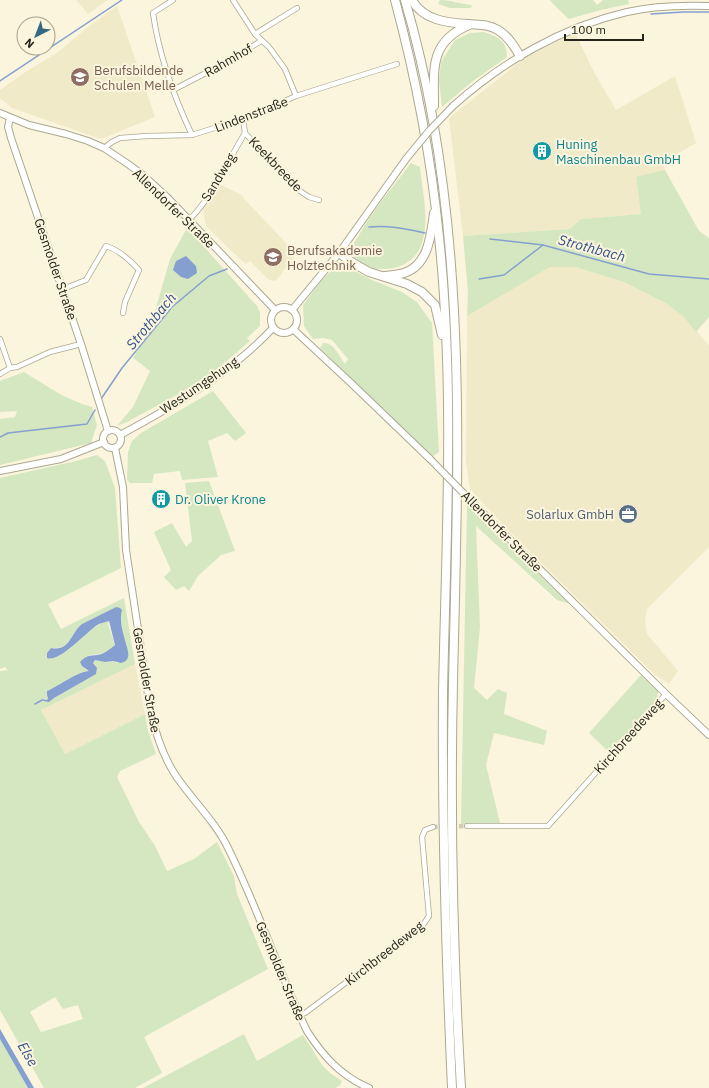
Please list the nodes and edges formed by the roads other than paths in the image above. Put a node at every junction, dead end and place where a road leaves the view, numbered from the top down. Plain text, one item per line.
1 (173, 0) edge
2 (233, 0) edge
3 (395, 0) edge
4 (405, 0) edge
5 (412, 0) edge
6 (709, 6) edge
7 (297, 8) dead end
8 (469, 24) junction
9 (255, 34) junction
10 (261, 41) junction
11 (520, 56) junction
12 (396, 64) dead end
13 (173, 90) junction
14 (296, 96) junction
15 (0, 113) edge
16 (10, 118) junction
17 (243, 119) junction
18 (434, 122) junction
19 (245, 133) junction
20 (192, 136) junction
21 (104, 148) junction
22 (319, 200) dead end
23 (435, 200) junction
24 (189, 220) junction
25 (339, 253) junction
26 (383, 276) junction
27 (63, 289) junction
28 (275, 310) junction
29 (292, 310) junction
30 (123, 314) dead end
31 (273, 328) junction
32 (293, 329) junction
33 (0, 339) edge
34 (81, 344) junction
35 (447, 353) junction
36 (10, 368) junction
37 (0, 374) edge
38 (108, 432) junction
39 (120, 435) junction
40 (104, 442) junction
41 (115, 448) junction
42 (0, 471) edge
43 (666, 694) junction
44 (709, 735) edge
45 (467, 826) tunnel mouth
46 (433, 827) dead end
47 (300, 1015) junction
48 (369, 1088) edge
49 (452, 1088) edge
50 (461, 1088) edge

1 - 13 street
2 - 9 street
3 - 23 highway
4 - 18 highway
5 - 8 highway
6 - 11 main road
7 - 9 street
8 - 11 highway
8 - 18 highway
9 - 10 street
10 - 13 street, Rahmhof
10 - 14 street
11 - 25 main road, bridge
12 - 14 street, Lindenstraße
13 - 20 street
14 - 17 street, Lindenstraße
15 - 16 main road
16 - 21 main road, Allendorfer Straße
16 - 27 main road, Gesmolder Straße
17 - 19 street, Keekbreede
17 - 20 street, Lindenstraße
18 - 50 highway
19 - 22 street, Keekbreede
19 - 24 street, Sandweg
20 - 21 street, Lindenstraße
21 - 24 main road, Allendorfer Straße
23 - 26 highway
23 - 35 highway
24 - 28 main road, Allendorfer Straße
25 - 26 highway
25 - 29 main road
26 - 35 highway
27 - 30 street
27 - 34 main road, Gesmolder Straße
28 - 29 main road
28 - 31 main road
29 - 32 main road
31 - 32 main road
31 - 39 main road, Westumgehung
32 - 43 main road, Allendorfer Straße, bridge
33 - 36 street
34 - 36 street
34 - 38 main road, Gesmolder Straße
35 - 49 highway
36 - 37 street
38 - 39 main road
38 - 40 main road
39 - 41 main road
40 - 41 main road
40 - 42 main road
41 - 47 main road, Gesmolder Straße
43 - 44 main road, Allendorfer Straße
43 - 45 street, Kirchbreedeweg
46 - 47 street, Kirchbreedeweg
47 - 48 main road, Gesmolder Straße

